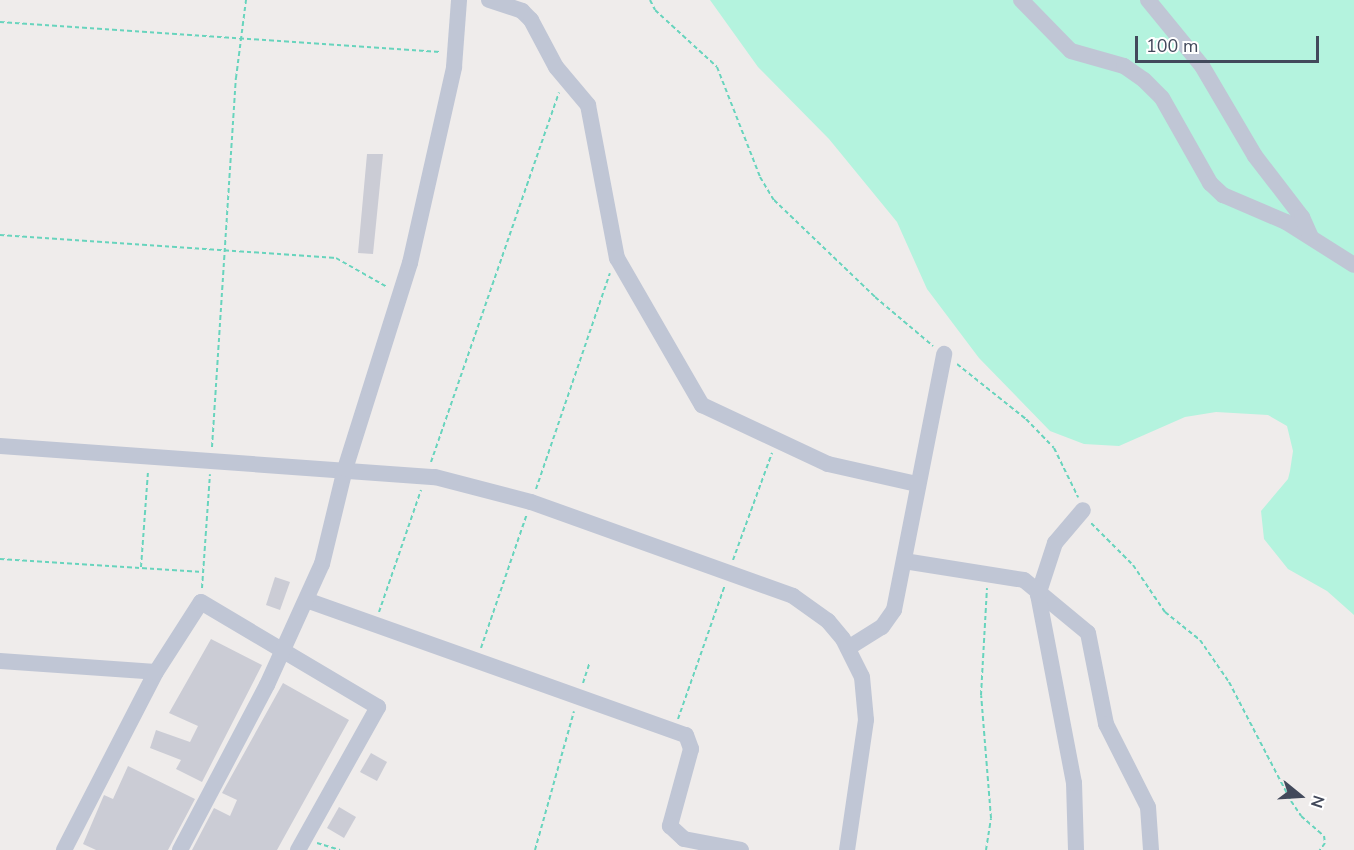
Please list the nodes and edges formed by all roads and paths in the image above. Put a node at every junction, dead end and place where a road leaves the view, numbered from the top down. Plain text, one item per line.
1 (246, 0) edge
2 (459, 0) edge
3 (489, 0) edge
4 (650, 0) edge
5 (1021, 0) edge
6 (1148, 0) edge
7 (0, 22) edge
8 (244, 37) junction
9 (456, 52) junction
10 (565, 76) junction
11 (0, 235) edge
12 (1310, 236) junction
13 (227, 250) junction
14 (617, 258) junction
15 (1354, 265) edge
16 (400, 293) junction
17 (944, 354) junction
18 (0, 446) edge
19 (149, 456) junction
20 (212, 461) junction
21 (345, 470) junction
22 (426, 476) junction
23 (917, 484) junction
24 (531, 502) junction
25 (1083, 510) junction
26 (0, 559) edge
27 (904, 561) junction
28 (141, 568) junction
29 (203, 572) junction
30 (987, 574) junction
31 (1038, 595) junction
32 (309, 601) junction
33 (201, 602) junction
34 (375, 626) junction
35 (848, 648) junction
36 (283, 651) junction
37 (0, 661) edge
38 (477, 662) junction
39 (589, 664) dead end
40 (156, 672) junction
41 (578, 699) junction
42 (301, 845) edge
43 (64, 850) edge
44 (180, 850) edge
45 (340, 850) edge
46 (535, 850) edge
47 (741, 850) edge
48 (847, 850) edge
49 (986, 850) edge
50 (1076, 850) edge
51 (1151, 850) edge
52 (1320, 850) edge

1 - 8 path
2 - 9 street
3 - 10 street
4 - 17 path
5 - 12 street
6 - 12 street
7 - 8 path
8 - 9 path
8 - 13 path
9 - 16 street
10 - 14 street
10 - 22 path
11 - 13 path
12 - 15 street
13 - 16 path
13 - 20 path
14 - 23 street
14 - 24 path
16 - 21 street
17 - 23 street
17 - 25 path
18 - 19 street
19 - 20 street
19 - 28 path
20 - 21 street
20 - 29 path
21 - 22 street
21 - 32 street
22 - 24 street
22 - 34 path
23 - 27 street
24 - 35 street
24 - 38 path
25 - 31 street
25 - 52 path
26 - 28 path
27 - 30 street
27 - 35 street
28 - 29 path
29 - 33 path
30 - 31 street
30 - 49 path
31 - 50 street
31 - 51 street
32 - 34 street
32 - 36 street
33 - 36 street
33 - 40 street
34 - 38 street
35 - 48 street
36 - 42 street
36 - 44 street
37 - 40 street
38 - 41 street
39 - 41 path
40 - 43 street
41 - 46 path
41 - 47 street
42 - 45 path

